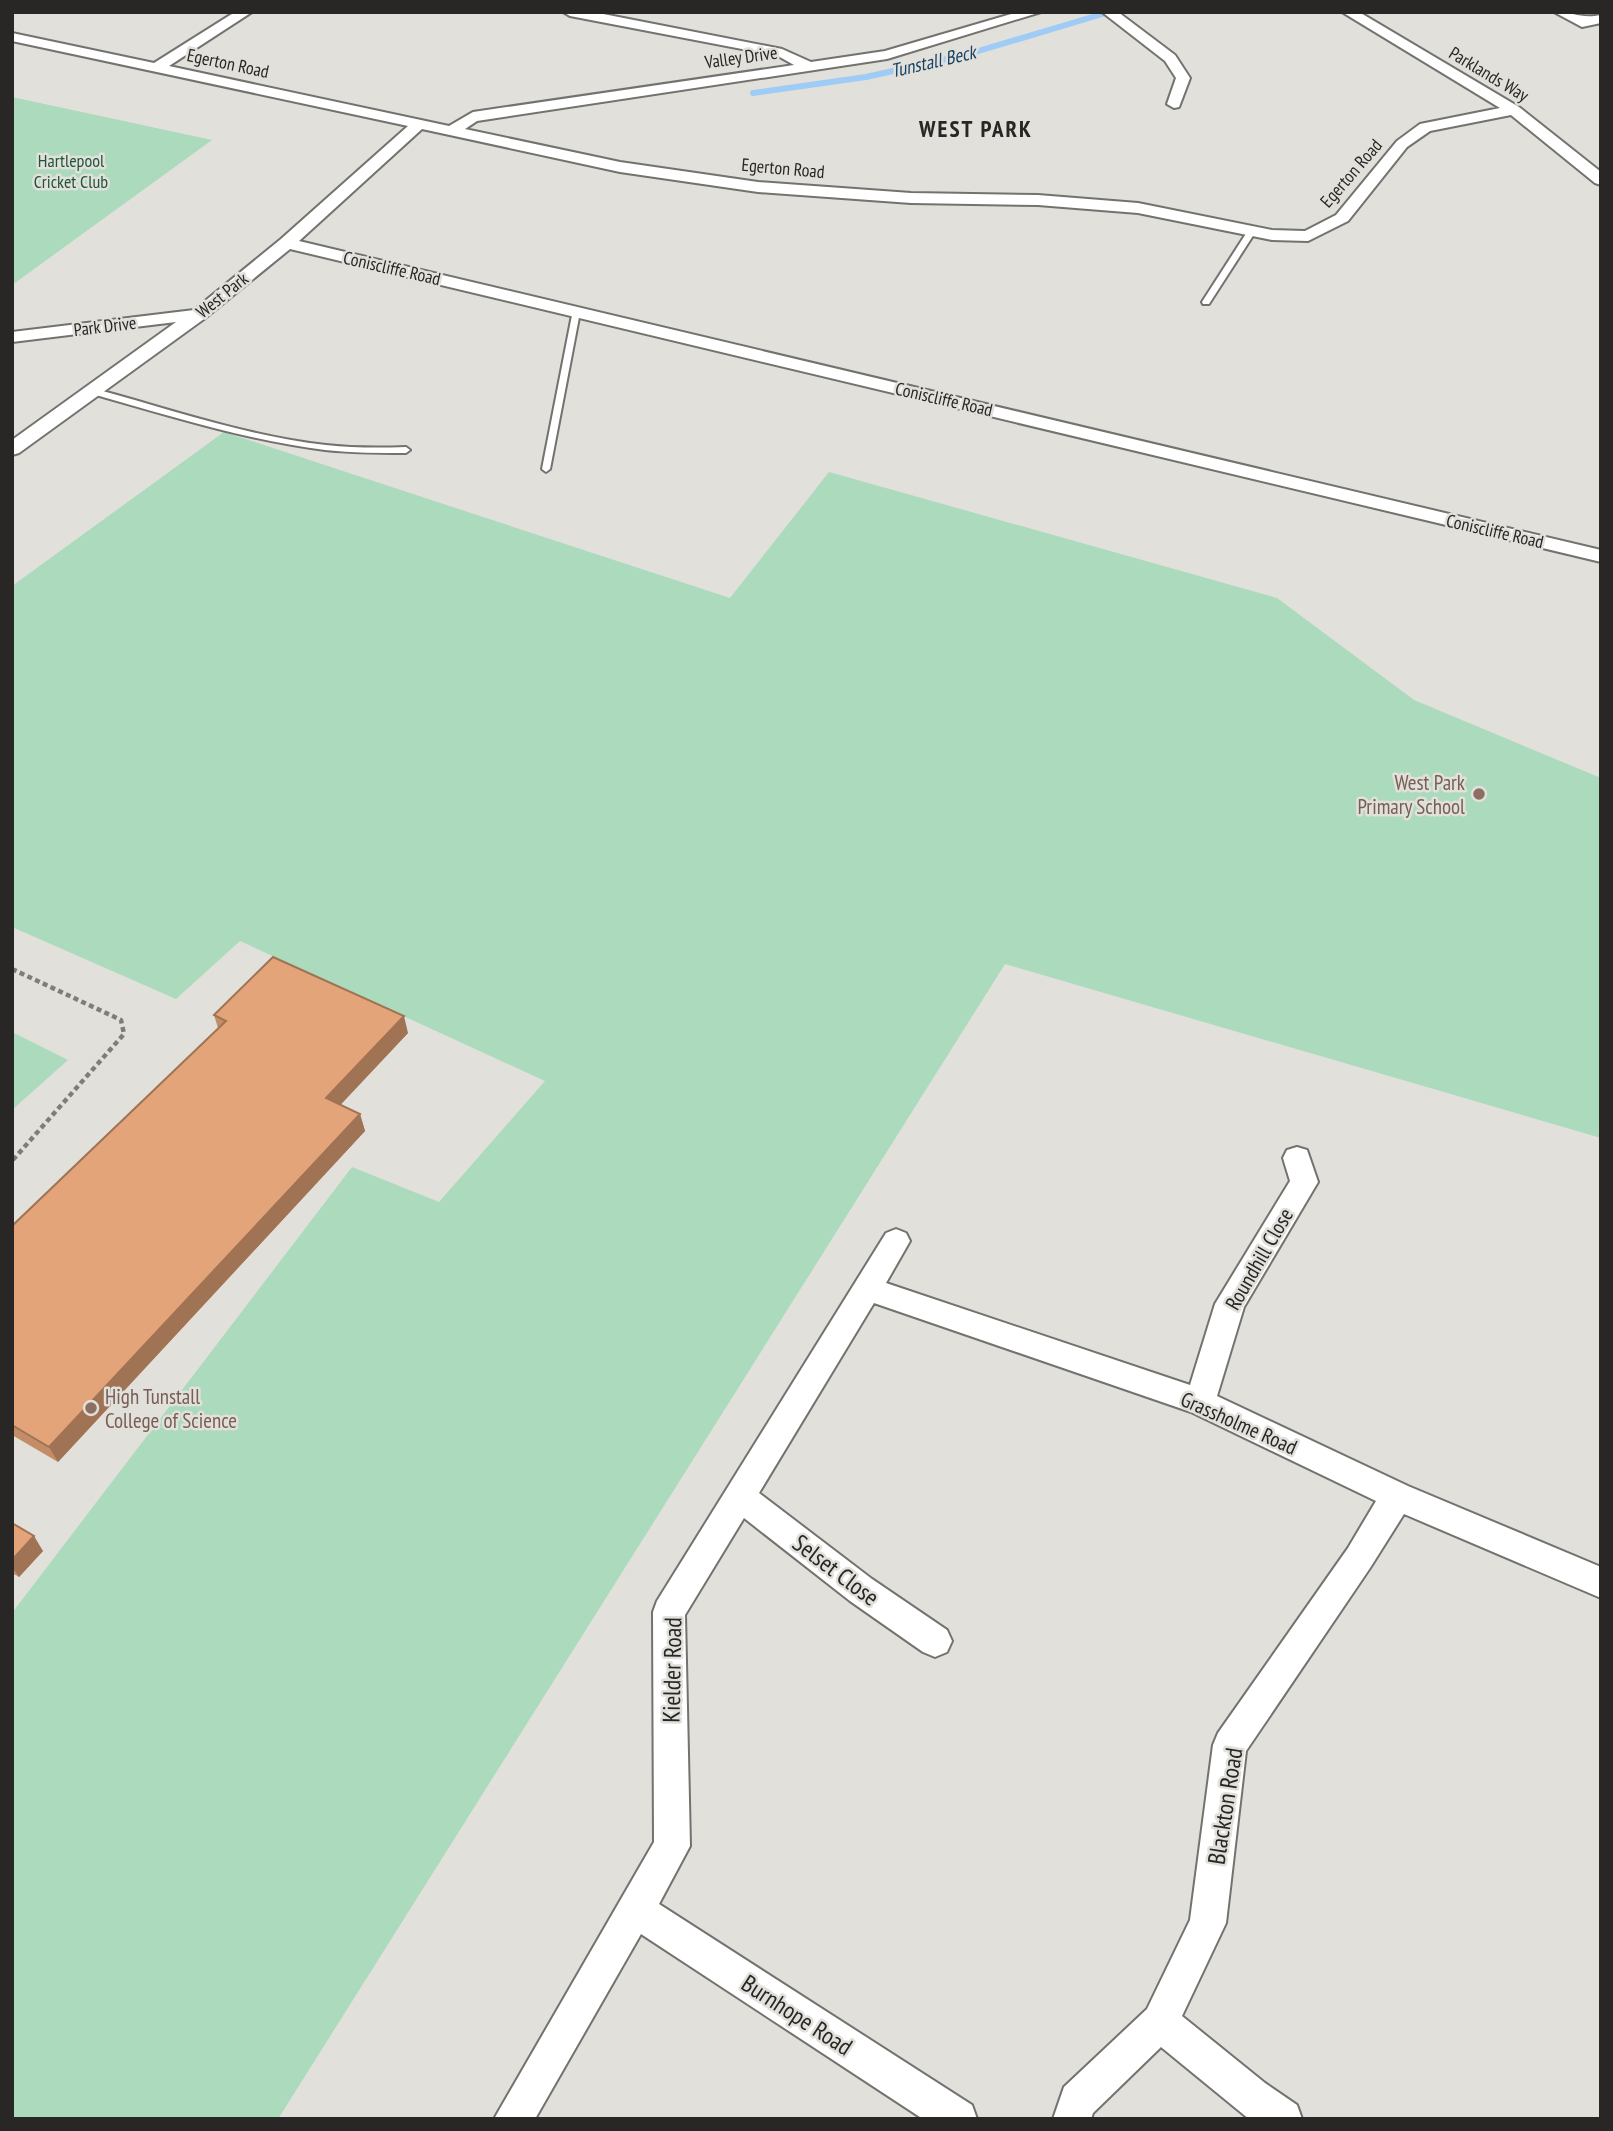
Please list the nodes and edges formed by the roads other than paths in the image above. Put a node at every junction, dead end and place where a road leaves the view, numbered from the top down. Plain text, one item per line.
1 (245, 12) edge
2 (570, 12) edge
3 (1034, 12) edge
4 (1109, 12) edge
5 (1349, 12) edge
6 (1561, 12) edge
7 (1601, 19) edge
8 (1582, 23) junction
9 (1601, 34) edge
10 (12, 37) edge
11 (158, 67) junction
12 (810, 67) junction
13 (1174, 104) dead end
14 (1514, 110) junction
15 (418, 124) junction
16 (452, 131) junction
17 (1601, 180) edge
18 (1252, 231) junction
19 (287, 243) junction
20 (1206, 302) dead end
21 (576, 312) junction
22 (198, 315) junction
23 (12, 337) edge
24 (92, 391) junction
25 (12, 449) edge
26 (406, 450) dead end
27 (547, 469) dead end
28 (1601, 556) edge
29 (1297, 1158) dead end
30 (896, 1241) dead end
31 (867, 1289) junction
32 (1200, 1402) junction
33 (739, 1496) junction
34 (1397, 1496) junction
35 (1601, 1583) edge
36 (935, 1641) dead end
37 (636, 1910) junction
38 (1160, 2022) junction
39 (513, 2119) edge
40 (958, 2119) edge
41 (1072, 2119) edge
42 (1283, 2119) edge

1 - 11 street
2 - 12 street
3 - 12 street, Valley Drive
4 - 13 street
5 - 14 street, Parklands Way
6 - 8 street
7 - 8 street
8 - 9 street
10 - 11 street, Egerton Road
11 - 15 street, Egerton Road
12 - 16 street, Valley Drive
14 - 17 street, Parklands Way
14 - 18 street, Egerton Road
15 - 16 street, Egerton Road
15 - 19 street, West Park
16 - 18 street, Egerton Road
18 - 20 lane
19 - 21 street, Coniscliffe Road
19 - 22 street, West Park
21 - 27 lane
21 - 28 street, Coniscliffe Road
22 - 23 street, Park Drive
22 - 24 street, West Park
24 - 25 street, West Park
24 - 26 lane
29 - 32 street, Roundhill Close
30 - 31 street, Kielder Road
31 - 32 street, Grassholme Road
31 - 33 street, Kielder Road
32 - 34 street, Grassholme Road
33 - 36 street, Selset Close
33 - 37 street, Kielder Road
34 - 35 street, Grassholme Road
34 - 38 street, Blackton Road
37 - 39 street, Kielder Road
37 - 40 street, Burnhope Road
38 - 41 street, Blackton Road
38 - 42 street

